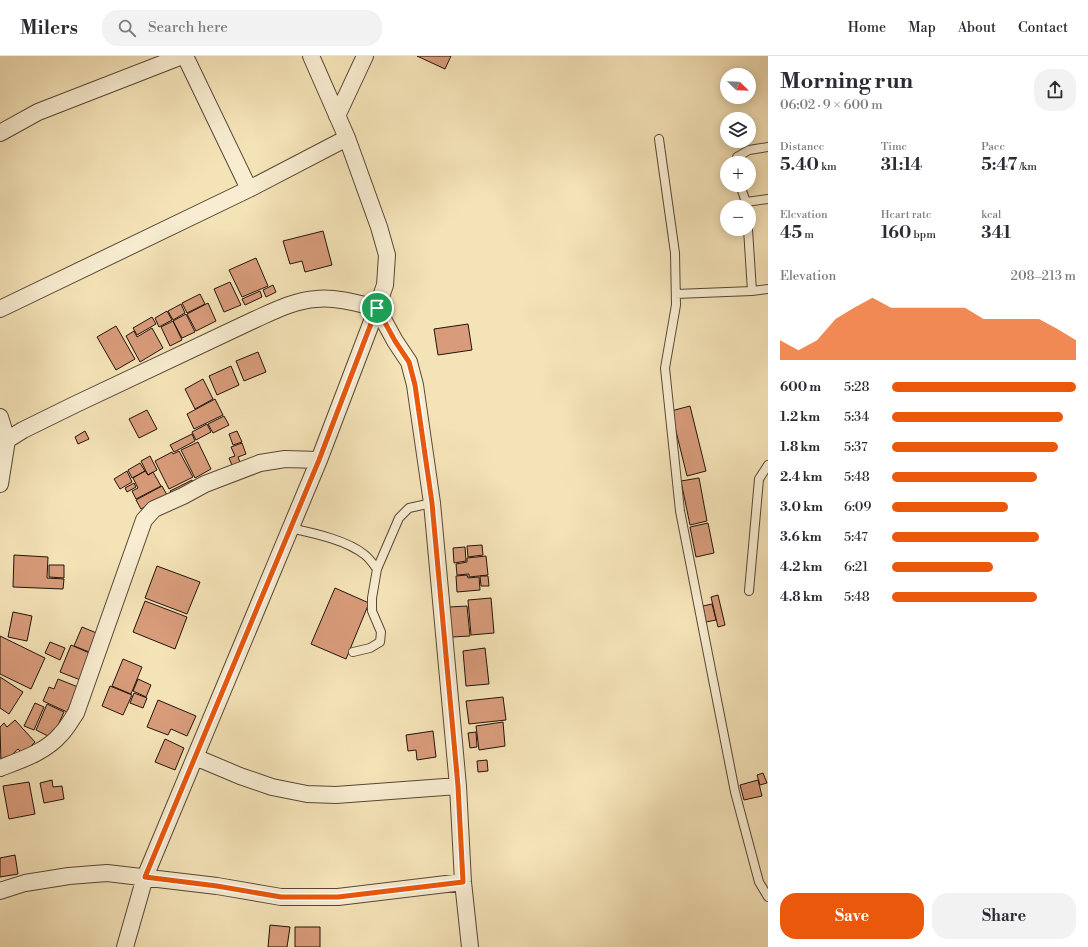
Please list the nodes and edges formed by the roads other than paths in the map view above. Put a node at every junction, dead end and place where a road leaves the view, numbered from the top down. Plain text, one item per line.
1 (182, 56) edge
2 (185, 56) edge
3 (311, 56) edge
4 (365, 56) edge
5 (337, 116) junction
6 (0, 134) edge
7 (347, 138) junction
8 (659, 139) dead end
9 (768, 147) edge
10 (739, 156) edge
11 (249, 189) junction
12 (768, 199) edge
13 (756, 202) edge
14 (748, 236) edge
15 (768, 289) edge
16 (752, 291) junction
17 (676, 294) junction
18 (377, 308) junction
19 (0, 310) edge
20 (0, 417) edge
21 (7, 440) junction
22 (319, 460) junction
23 (768, 465) edge
24 (0, 484) edge
25 (432, 503) junction
26 (290, 528) junction
27 (378, 569) junction
28 (748, 591) dead end
29 (353, 652) dead end
30 (195, 757) junction
31 (0, 768) edge
32 (458, 786) junction
33 (145, 877) junction
34 (463, 882) junction
35 (0, 890) edge
36 (768, 897) edge
37 (125, 947) edge
38 (470, 947) edge

1 - 6 street
2 - 11 street
3 - 5 street
4 - 5 street
5 - 7 street
7 - 11 street
7 - 18 street
8 - 17 lane
9 - 10 lane
11 - 19 street
12 - 13 lane
14 - 16 lane
15 - 16 lane
16 - 17 lane
17 - 36 lane
18 - 21 street
18 - 22 street
18 - 25 street
20 - 21 street
21 - 24 street
22 - 26 street
22 - 31 street
23 - 28 lane
25 - 27 lane
25 - 32 street
26 - 27 lane
26 - 30 street
27 - 29 lane
30 - 32 street
30 - 33 street
32 - 34 street
33 - 34 street
33 - 35 street
33 - 37 street
34 - 38 street

